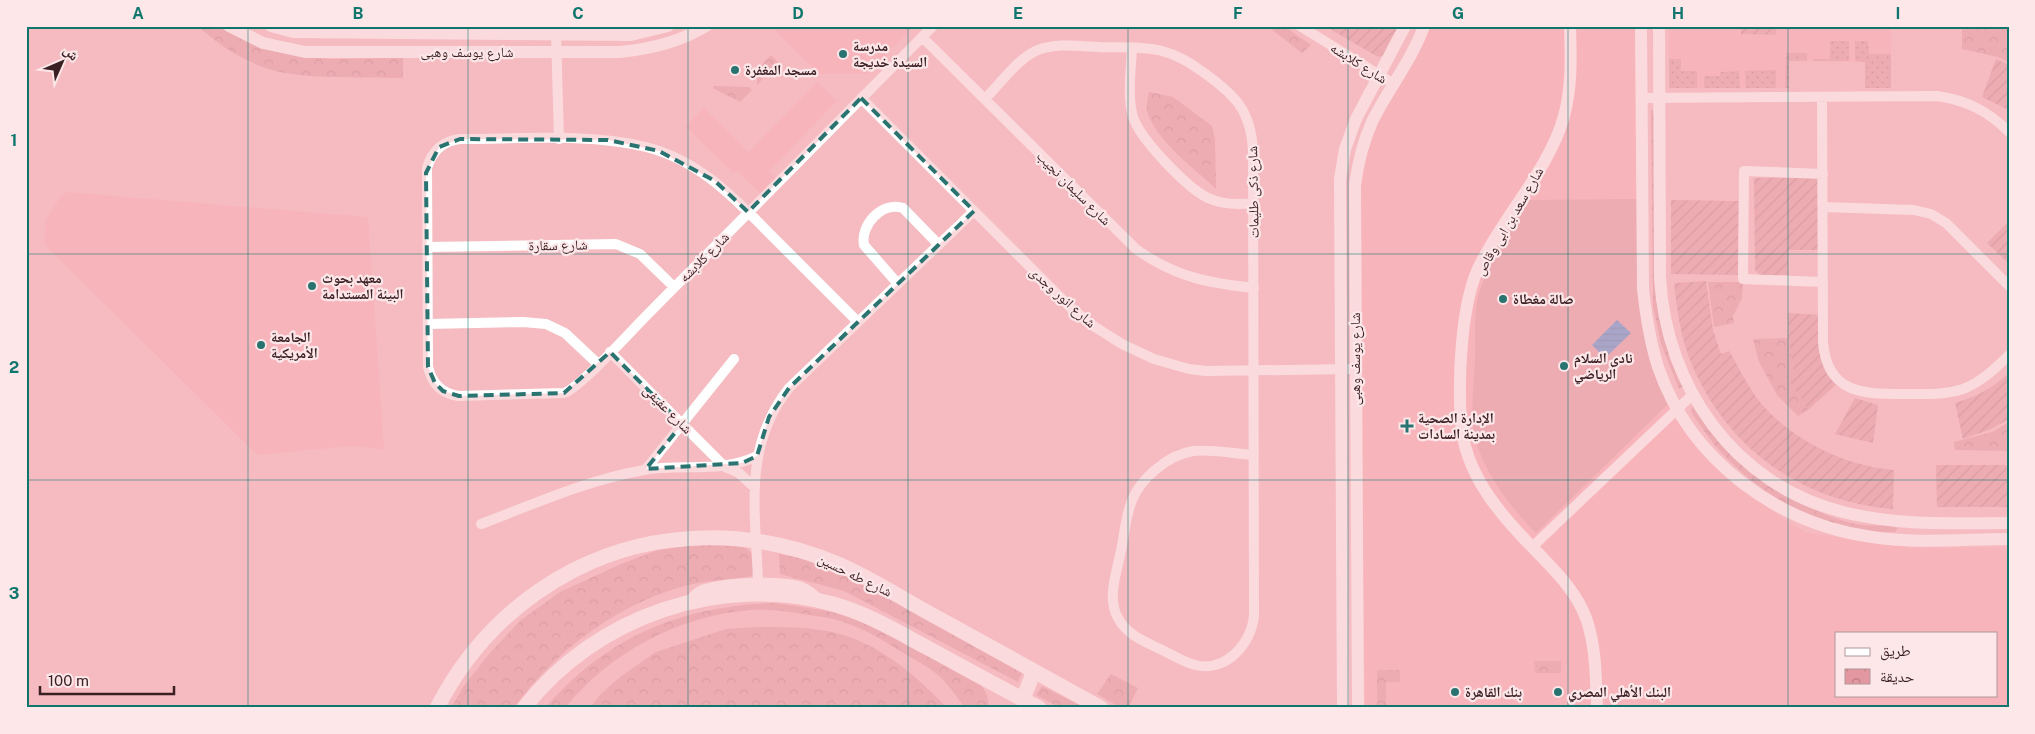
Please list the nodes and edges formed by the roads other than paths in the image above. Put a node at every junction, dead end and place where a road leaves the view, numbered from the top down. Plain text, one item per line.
1 (229, 26) edge
2 (271, 26) edge
3 (668, 26) edge
4 (706, 26) edge
5 (933, 26) edge
6 (1300, 26) edge
7 (1405, 26) edge
8 (1424, 26) edge
9 (1570, 26) edge
10 (1641, 26) edge
11 (1659, 26) edge
12 (427, 30) edge
13 (556, 34) junction
14 (922, 37) junction
15 (1132, 48) junction
16 (428, 52) junction
17 (557, 52) junction
18 (1380, 76) junction
19 (1394, 84) junction
20 (1822, 97) junction
21 (862, 98) junction
22 (1642, 98) junction
23 (1660, 98) junction
24 (985, 99) junction
25 (2009, 132) edge
26 (559, 139) junction
27 (1823, 174) junction
28 (1254, 203) junction
29 (1823, 207) junction
30 (748, 212) junction
31 (974, 212) junction
32 (940, 245) junction
33 (427, 247) junction
34 (1823, 282) junction
35 (898, 284) junction
36 (2009, 286) edge
37 (674, 287) junction
38 (1254, 288) junction
39 (858, 322) junction
40 (428, 324) junction
41 (610, 352) junction
42 (2009, 354) edge
43 (734, 359) dead end
44 (598, 364) junction
45 (1355, 369) junction
46 (1254, 370) junction
47 (1340, 370) junction
48 (1692, 395) junction
49 (1677, 408) junction
50 (682, 424) junction
51 (757, 456) junction
52 (1254, 456) junction
53 (725, 466) junction
54 (646, 470) junction
55 (755, 488) junction
56 (1905, 522) junction
57 (2009, 523) edge
58 (481, 524) dead end
59 (1906, 539) junction
60 (2009, 539) edge
61 (757, 541) junction
62 (1532, 547) junction
63 (758, 583) junction
64 (820, 601) junction
65 (688, 603) junction
66 (1034, 671) junction
67 (1023, 699) junction
68 (437, 708) edge
69 (524, 708) edge
70 (1039, 708) edge
71 (1101, 708) edge
72 (1343, 708) edge
73 (1358, 708) edge
74 (1597, 708) edge

1 - 16 street, شارع يوسف وهبى
2 - 12 street, شارع يوسف وهبى
3 - 13 street, شارع يوسف وهبى
4 - 17 street, شارع يوسف وهبى
5 - 14 street, شارع كلابشه
6 - 18 street, شارع كلابشه
7 - 18 street, شارع يوسف وهبى
8 - 19 street, شارع يوسف وهبى
9 - 62 street, شارع سعد بن ابى وقاص
10 - 22 street
11 - 23 street
12 - 13 street, شارع يوسف وهبى
12 - 16 street
13 - 17 street
14 - 21 street, شارع كلابشه
14 - 24 street, شارع سليمان نجيب
15 - 24 street, شارع ذكى طليمات
15 - 28 street, شارع ذكى طليمات
15 - 28 street
16 - 17 street, شارع يوسف وهبى
17 - 26 street
18 - 19 street, شارع كلابشه
18 - 47 street, شارع يوسف وهبى
19 - 45 street, شارع يوسف وهبى
20 - 23 street
20 - 25 street
20 - 27 street
21 - 30 street, شارع كلابشه
21 - 31 street, شارع انور وجدى
22 - 23 street
22 - 49 street
23 - 48 street
24 - 38 street, شارع سليمان نجيب
26 - 30 street
26 - 33 street
27 - 29 street
27 - 34 street
28 - 38 street, شارع ذكى طليمات
29 - 34 street
29 - 36 street
30 - 37 street, شارع كلابشه
30 - 39 street
31 - 32 street
31 - 46 street, شارع انور وجدى
32 - 35 street
32 - 35 street
33 - 37 street, شارع سقارة
33 - 40 street
34 - 42 street
35 - 39 street
37 - 41 street, شارع كلابشه
38 - 46 street, شارع ذكى طليمات
39 - 51 street
40 - 44 street
40 - 44 street, شارع كلابشه
41 - 44 street, شارع كلابشه
41 - 50 street, شارع عفيفى
43 - 50 street
45 - 47 street, شارع انور وجدى
45 - 73 street, شارع يوسف وهبى
46 - 47 street, شارع انور وجدى
46 - 52 street, شارع ذكى طليمات
47 - 72 street, شارع يوسف وهبى
48 - 49 street
48 - 56 street
49 - 59 street
49 - 62 street
50 - 53 street, شارع عفيفى
50 - 54 street
51 - 53 street
51 - 55 street
52 - 52 street, شارع ذكى طليمات
53 - 54 street
53 - 55 street, شارع عفيفى
54 - 58 street
55 - 61 street
56 - 57 street
56 - 59 street
59 - 60 street
61 - 63 street
61 - 66 main road, شارع طه حسين
61 - 68 main road, شارع طه حسين
62 - 74 street, شارع سعد بن ابى وقاص
63 - 64 street
63 - 65 street
64 - 65 main road
64 - 67 main road
65 - 69 main road
66 - 67 main road
66 - 71 main road, شارع طه حسين
67 - 70 main road

